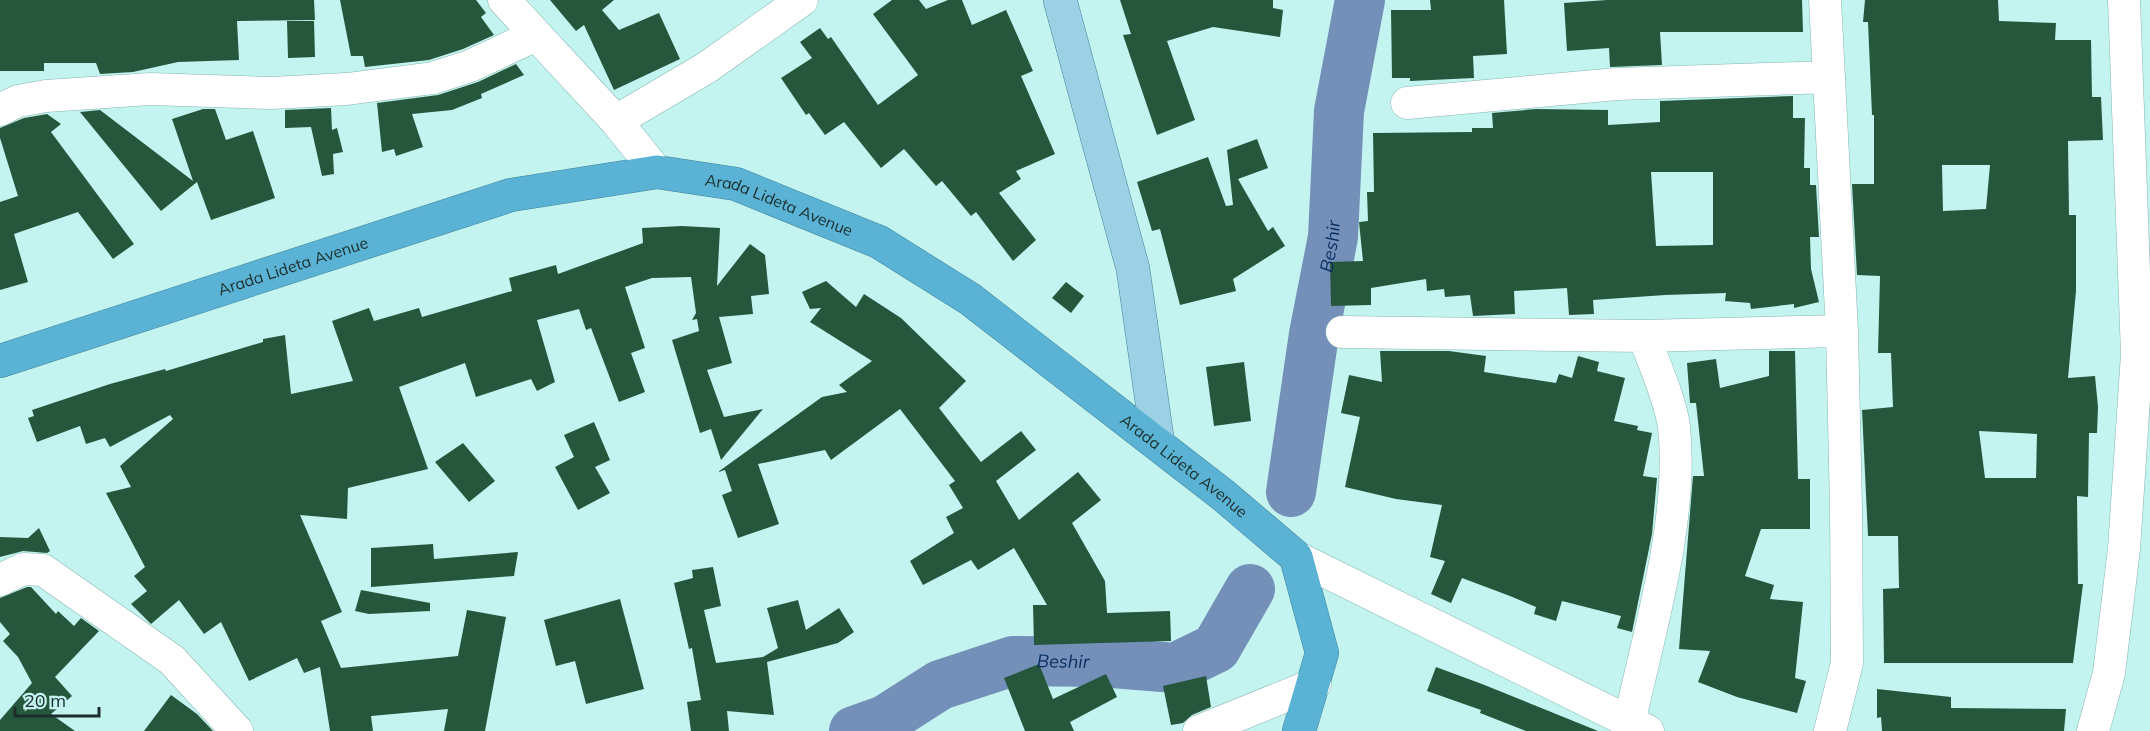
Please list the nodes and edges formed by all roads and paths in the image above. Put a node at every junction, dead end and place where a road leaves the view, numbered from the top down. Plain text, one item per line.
1 (504, 0) edge
2 (802, 0) edge
3 (1060, 0) edge
4 (1825, 0) edge
5 (2124, 0) edge
6 (536, 35) junction
7 (1829, 77) junction
8 (1407, 103) dead end
9 (0, 110) edge
10 (616, 122) junction
11 (657, 172) junction
12 (1842, 331) junction
13 (1342, 332) dead end
14 (1644, 336) junction
15 (0, 361) edge
16 (1158, 444) junction
17 (1296, 557) junction
18 (0, 580) edge
19 (1315, 684) junction
20 (1639, 727) edge
21 (237, 731) edge
22 (1199, 731) edge
23 (1299, 731) edge
24 (1830, 731) edge
25 (2093, 731) edge

1 - 6 street
2 - 10 street
3 - 16 main road
4 - 7 street
5 - 25 street
6 - 9 street
6 - 10 street
7 - 8 street
7 - 12 street
10 - 11 street
11 - 15 highway, Arada Lideta Avenue
11 - 16 highway, Arada Lideta Avenue
12 - 14 street
12 - 24 street
13 - 14 street
14 - 20 street
16 - 17 highway, Arada Lideta Avenue
17 - 19 highway
17 - 20 street
18 - 21 street
19 - 22 street
19 - 23 highway

